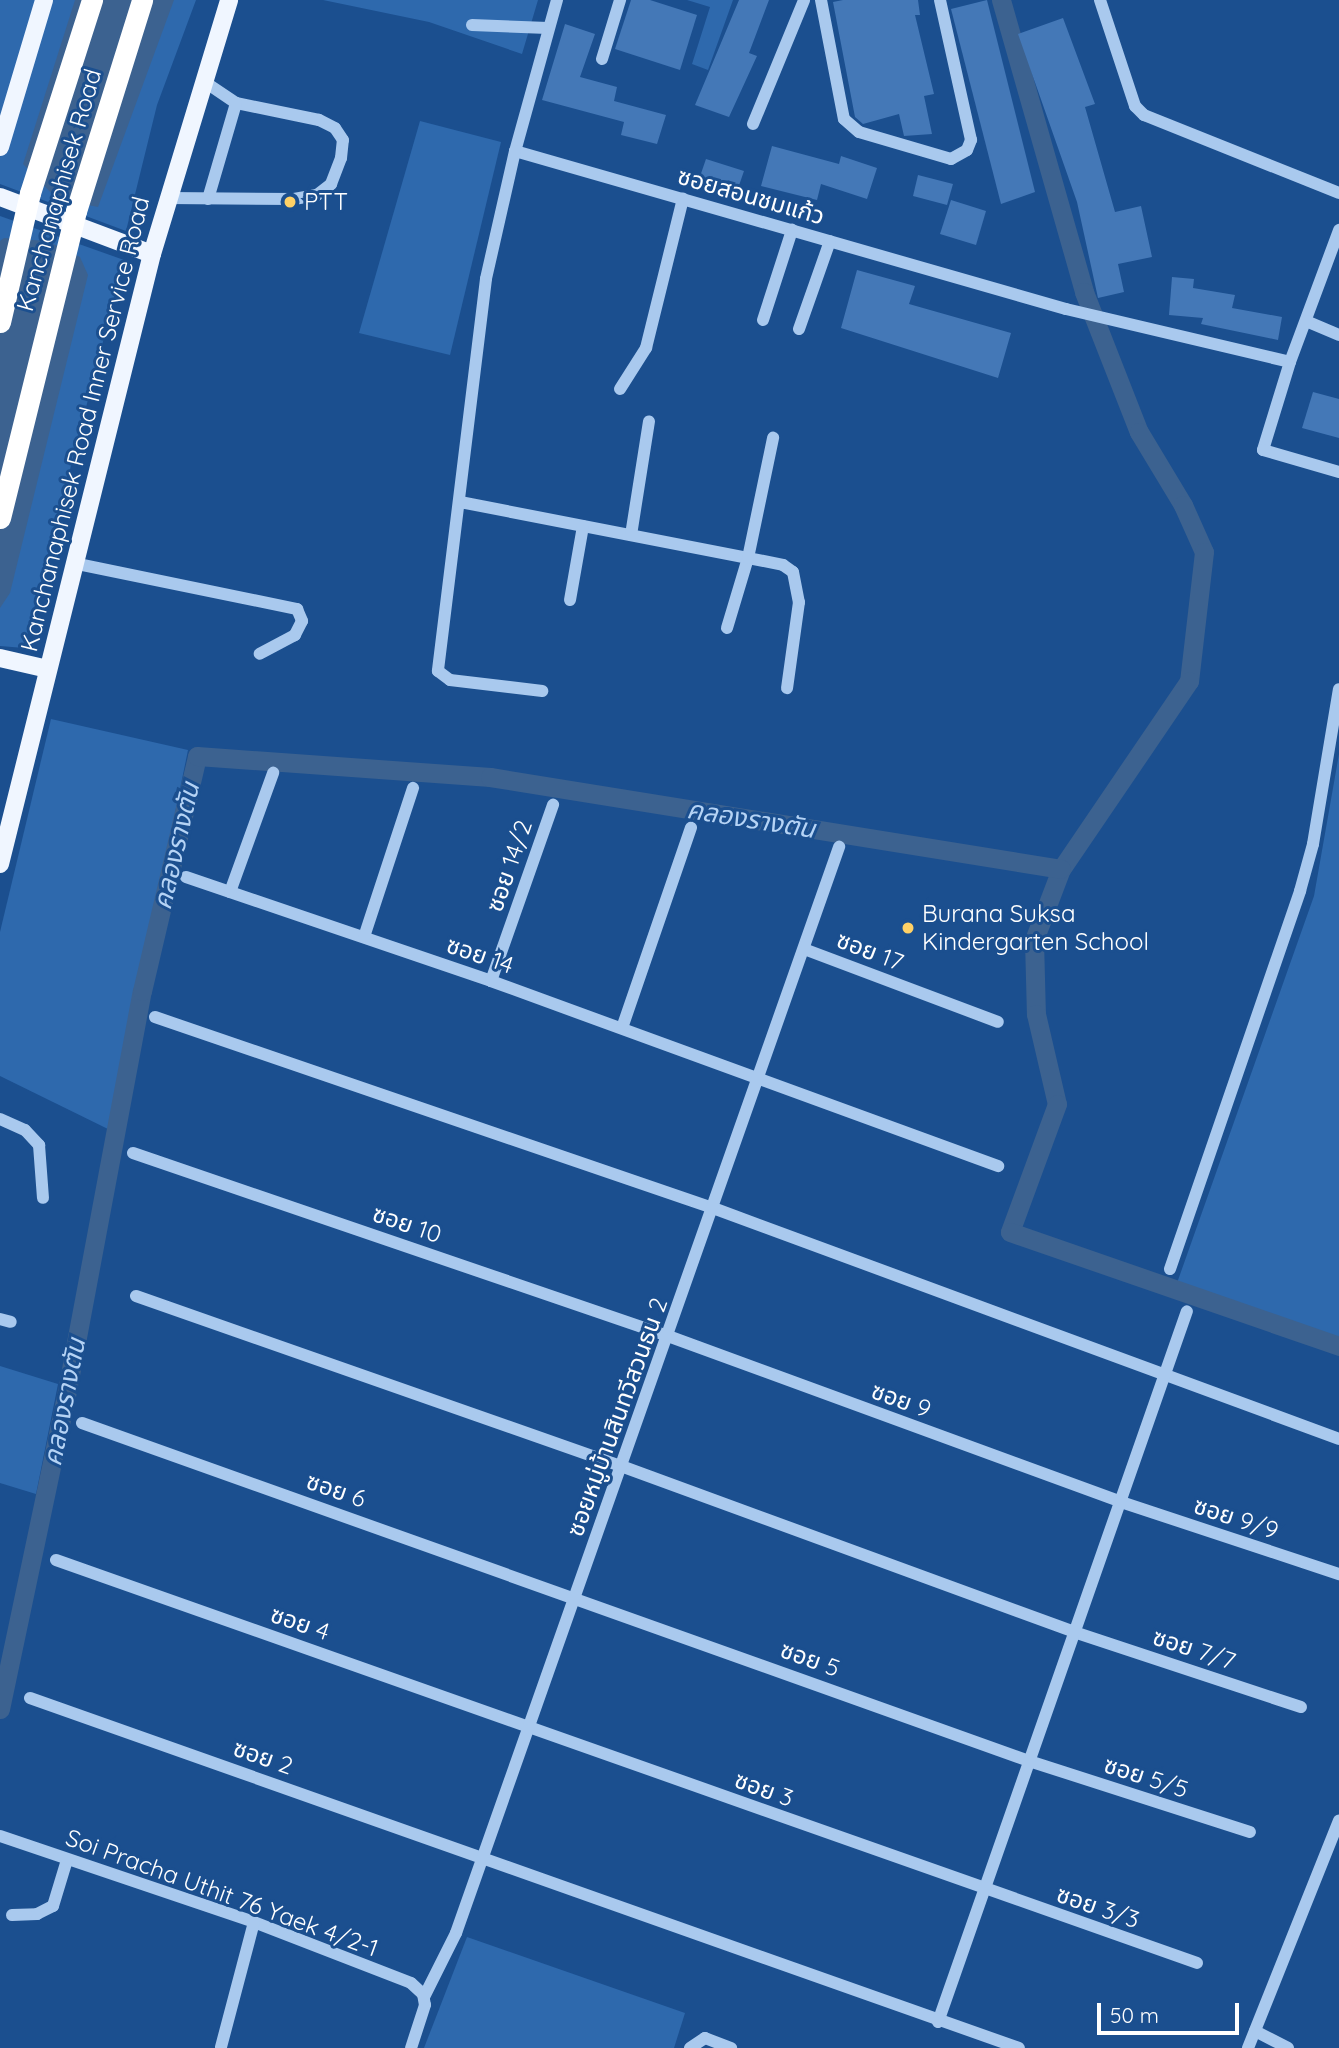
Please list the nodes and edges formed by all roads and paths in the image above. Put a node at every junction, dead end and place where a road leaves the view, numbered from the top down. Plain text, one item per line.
1 (44, 0) edge
2 (92, 0) edge
3 (142, 0) edge
4 (229, 0) edge
5 (557, 0) edge
6 (620, 0) edge
7 (804, 0) edge
8 (821, 0) edge
9 (940, 0) edge
10 (1100, 0) edge
11 (472, 25) dead end
12 (548, 28) junction
13 (602, 59) dead end
14 (203, 81) junction
15 (236, 103) junction
16 (753, 124) dead end
17 (0, 147) edge
18 (515, 151) junction
19 (1339, 193) edge
20 (0, 197) edge
21 (167, 198) junction
22 (208, 199) junction
23 (683, 199) junction
24 (792, 230) junction
25 (1339, 230) edge
26 (830, 241) junction
27 (152, 254) junction
28 (763, 320) dead end
29 (1306, 321) junction
30 (0, 322) edge
31 (799, 329) dead end
32 (1339, 335) edge
33 (1290, 362) junction
34 (621, 389) dead end
35 (649, 421) dead end
36 (773, 438) dead end
37 (1339, 472) edge
38 (460, 502) junction
39 (0, 518) edge
40 (583, 526) junction
41 (631, 535) junction
42 (748, 558) junction
43 (73, 563) junction
44 (570, 600) dead end
45 (727, 628) dead end
46 (260, 654) dead end
47 (0, 658) edge
48 (48, 669) junction
49 (786, 688) dead end
50 (1339, 688) edge
51 (542, 691) dead end
52 (273, 773) dead end
53 (412, 788) dead end
54 (553, 805) dead end
55 (691, 828) dead end
56 (839, 847) dead end
57 (0, 864) edge
58 (186, 877) dead end
59 (230, 892) junction
60 (363, 937) junction
61 (804, 948) junction
62 (491, 981) junction
63 (155, 1017) dead end
64 (998, 1022) dead end
65 (622, 1028) junction
66 (759, 1077) junction
67 (0, 1119) edge
68 (133, 1153) dead end
69 (998, 1166) dead end
70 (43, 1198) dead end
71 (713, 1208) junction
72 (1170, 1269) dead end
73 (136, 1296) dead end
74 (1187, 1311) dead end
75 (668, 1336) junction
76 (1165, 1373) junction
77 (82, 1423) dead end
78 (1339, 1439) edge
79 (621, 1466) junction
80 (1121, 1502) junction
81 (56, 1560) dead end
82 (1339, 1574) edge
83 (575, 1597) junction
84 (1074, 1632) junction
85 (30, 1698) dead end
86 (1301, 1707) dead end
87 (529, 1726) junction
88 (1030, 1761) junction
89 (1339, 1821) edge
90 (1250, 1832) dead end
91 (1, 1837) edge
92 (482, 1855) junction
93 (67, 1860) junction
94 (985, 1891) junction
95 (12, 1915) dead end
96 (254, 1922) junction
97 (1197, 1964) dead end
98 (424, 1997) junction
99 (939, 2022) junction
100 (1255, 2031) junction
101 (221, 2047) edge
102 (411, 2048) edge
103 (690, 2048) edge
104 (731, 2048) edge
105 (1019, 2048) edge
106 (1248, 2048) edge
107 (1288, 2048) edge

1 - 17 main road
2 - 30 highway, Kanchanaphisek Road, bridge
3 - 39 highway, Kanchanaphisek Road, bridge
4 - 14 main road, Kanchanaphisek Road Inner Service Road
5 - 12 street
6 - 13 street
7 - 16 street
8 - 9 street
10 - 19 street
11 - 12 street
12 - 18 street
14 - 15 street
14 - 21 main road, Kanchanaphisek Road Inner Service Road
15 - 22 street
15 - 22 street
18 - 23 street, ซอยสอนชมแก้ว
18 - 38 street
20 - 27 main road
21 - 22 street
21 - 27 main road, Kanchanaphisek Road Inner Service Road
23 - 24 street, ซอยสอนชมแก้ว
23 - 34 street
24 - 26 street, ซอยสอนชมแก้ว
24 - 28 street
25 - 29 street
26 - 31 street
26 - 33 street, ซอยสอนชมแก้ว
27 - 43 main road, Kanchanaphisek Road Inner Service Road
29 - 32 street
29 - 33 street
33 - 37 street
35 - 41 street
36 - 42 street
38 - 40 street
38 - 51 street
40 - 41 street
40 - 44 street
41 - 42 street
42 - 45 street
42 - 49 street
43 - 46 street
43 - 48 main road, Kanchanaphisek Road Inner Service Road
47 - 48 main road
48 - 57 main road, Kanchanaphisek Road Inner Service Road
50 - 72 street
52 - 59 street
53 - 60 street
54 - 62 street, ซอย 14/2
55 - 65 street
56 - 61 street, ซอยหมู่บ้านสินทวีสวนธน 2
58 - 59 street, ซอย 14
59 - 60 street, ซอย 14
60 - 62 street, ซอย 14
61 - 64 street, ซอย 17
61 - 66 street, ซอยหมู่บ้านสินทวีสวนธน 2
62 - 65 street, ซอย 14
63 - 71 street
65 - 66 street, ซอย 14
66 - 69 street, ซอย 14
66 - 71 street, ซอยหมู่บ้านสินทวีสวนธน 2
67 - 70 street
68 - 75 street, ซอย 10
71 - 75 street, ซอยหมู่บ้านสินทวีสวนธน 2
71 - 76 street
73 - 79 street
74 - 76 street
75 - 79 street, ซอยหมู่บ้านสินทวีสวนธน 2
75 - 80 street, ซอย 9
76 - 78 street
76 - 80 street
77 - 83 street, ซอย 6
79 - 83 street, ซอยหมู่บ้านสินทวีสวนธน 2
79 - 84 street, ซอย 7/7
80 - 82 street, ซอย 9/9
80 - 84 street
81 - 87 street, ซอย 4
83 - 87 street, ซอยหมู่บ้านสินทวีสวนธน 2
83 - 88 street, ซอย 5
84 - 86 street, ซอย 7/7
84 - 88 street
85 - 92 street, ซอย 2
87 - 92 street, ซอยหมู่บ้านสินทวีสวนธน 2
87 - 94 street, ซอย 3
88 - 90 street, ซอย 5/5
88 - 94 street
89 - 100 street
91 - 93 street, Soi Pracha Uthit 76 Yaek 4/2-1
92 - 98 street, ซอยหมู่บ้านสินทวีสวนธน 2
92 - 99 street, ซอย 2
93 - 95 street
93 - 96 street, Soi Pracha Uthit 76 Yaek 4/2-1
94 - 97 street, ซอย 3/3
94 - 99 street
96 - 98 street, Soi Pracha Uthit 76 Yaek 4/2-1
96 - 101 street
98 - 102 street, ซอยหมู่บ้านสินทวีสวนธน 2
99 - 105 street, ซอย 2
100 - 106 street
100 - 107 street
103 - 104 street

